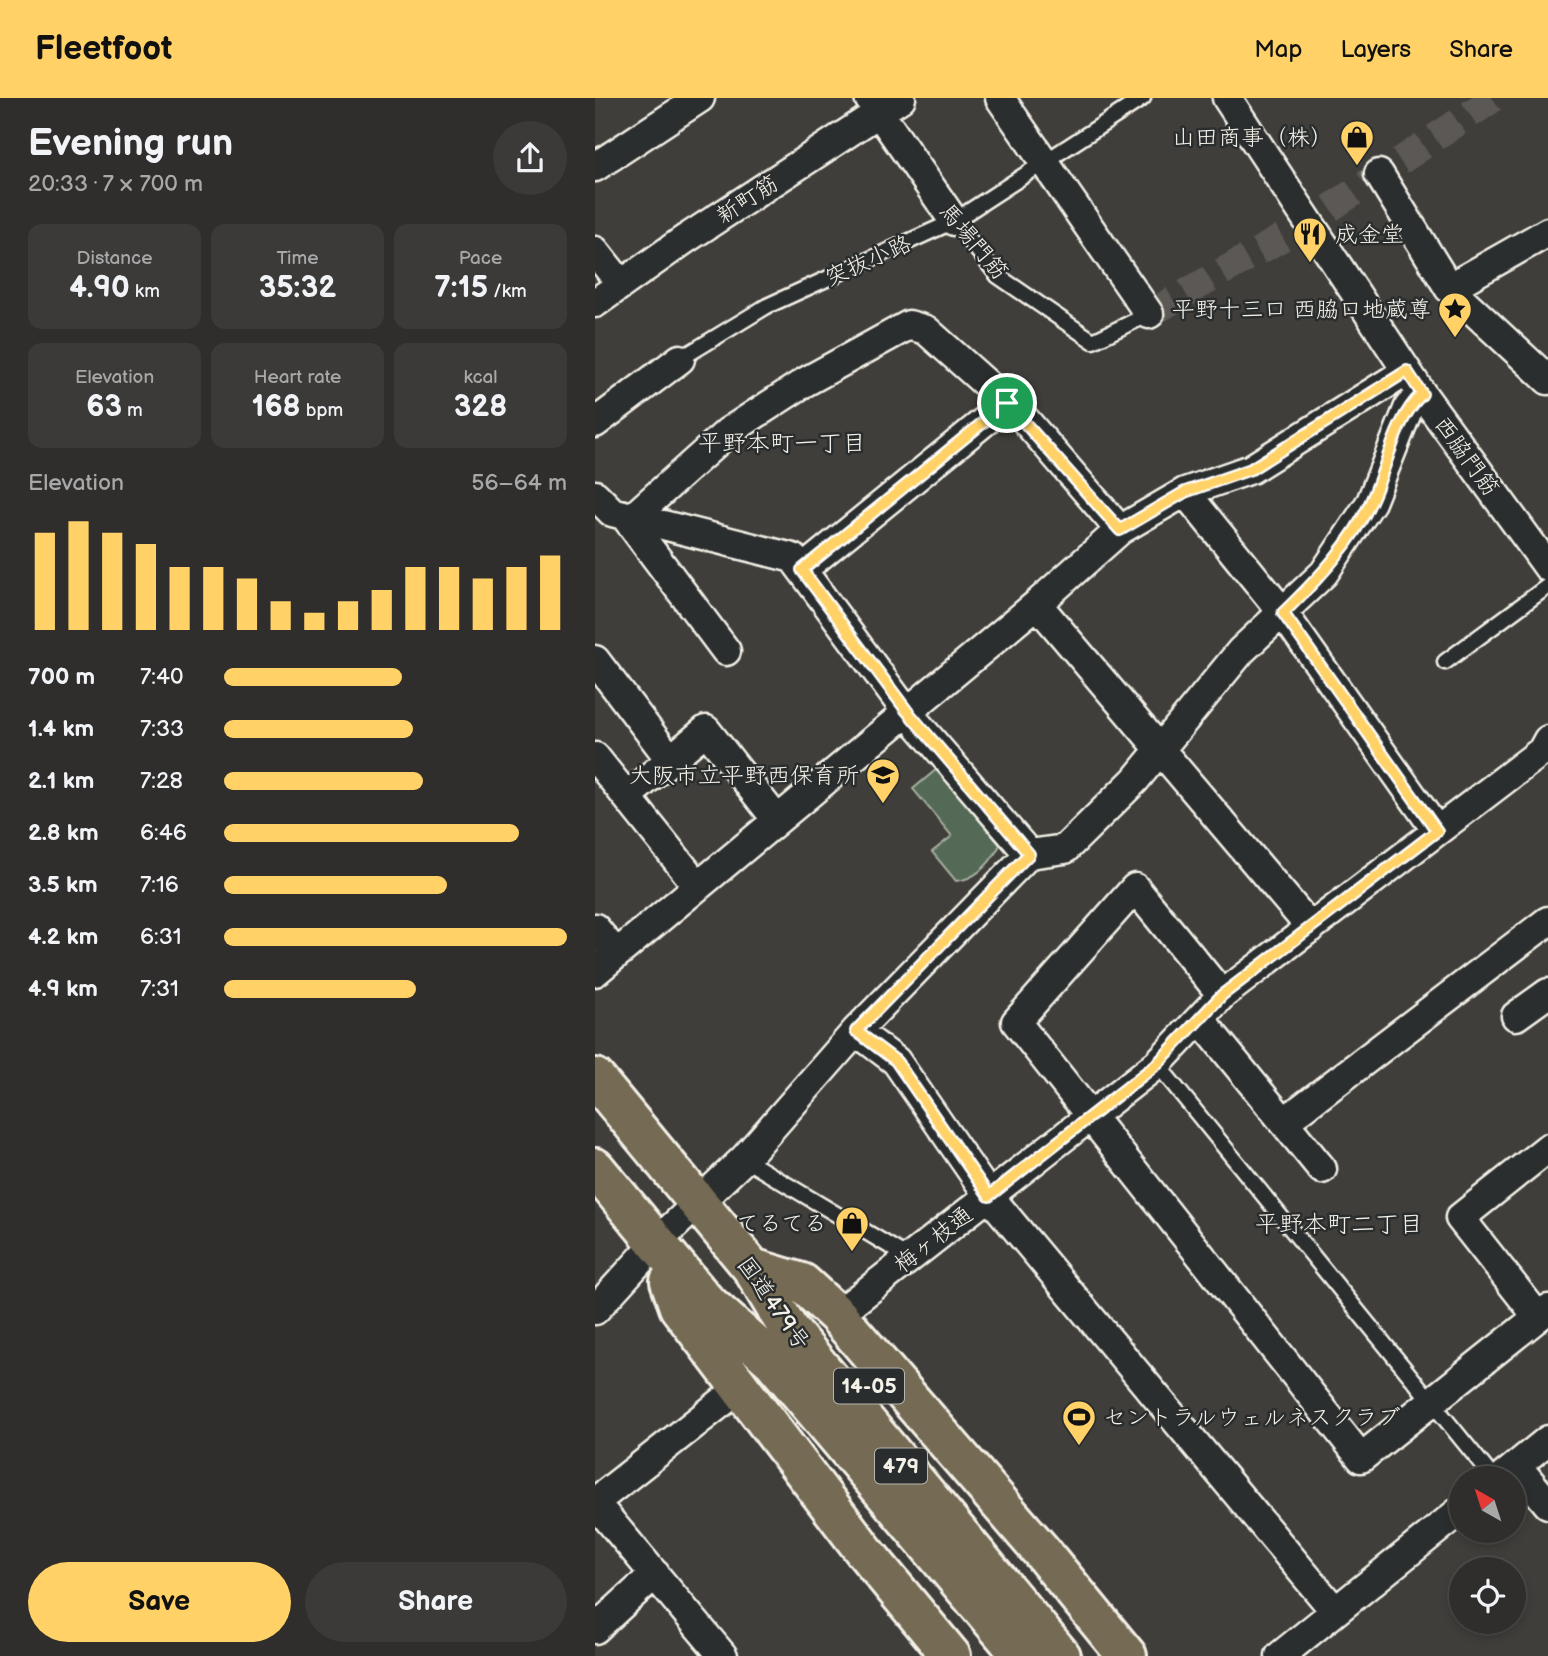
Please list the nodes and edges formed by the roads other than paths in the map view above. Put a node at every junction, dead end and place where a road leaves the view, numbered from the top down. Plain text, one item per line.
1 (700, 98) edge
2 (1000, 98) edge
3 (1143, 98) edge
4 (1227, 98) edge
5 (883, 103) edge
6 (1044, 162) junction
7 (595, 167) edge
8 (1379, 174) dead end
9 (954, 221) junction
10 (1548, 232) edge
11 (595, 251) edge
12 (621, 284) junction
13 (1449, 288) junction
14 (595, 303) edge
15 (1149, 314) joint
16 (680, 359) joint
17 (1548, 380) edge
18 (1415, 382) junction
19 (1007, 403) junction
20 (595, 423) edge
21 (1185, 492) junction
22 (595, 495) edge
23 (629, 517) junction
24 (1120, 530) junction
25 (1548, 567) edge
26 (802, 570) junction
27 (1548, 586) edge
28 (1037, 604) junction
29 (1283, 613) junction
30 (726, 652) dead end
31 (595, 660) edge
32 (1445, 662) dead end
33 (907, 711) junction
34 (1162, 750) junction
35 (1546, 750) edge
36 (595, 757) edge
37 (670, 759) junction
38 (627, 796) junction
39 (777, 820) junction
40 (1437, 831) junction
41 (1029, 854) junction
42 (698, 886) junction
43 (1548, 921) edge
44 (595, 928) edge
45 (1311, 928) junction
46 (605, 963) edge
47 (1548, 993) edge
48 (1222, 995) junction
49 (1516, 1016) dead end
50 (1200, 1019) junction
51 (856, 1031) junction
52 (1157, 1064) junction
53 (595, 1078) edge
54 (1091, 1115) junction
55 (1284, 1122) junction
56 (1548, 1148) edge
57 (744, 1159) junction
58 (595, 1168) edge
59 (1322, 1169) dead end
60 (989, 1196) junction
61 (698, 1205) junction
62 (657, 1242) junction
63 (908, 1257) junction
64 (752, 1268) junction
65 (705, 1301) junction
66 (595, 1310) edge
67 (1543, 1313) edge
68 (837, 1315) junction
69 (740, 1388) junction
70 (1432, 1401) junction
71 (1548, 1440) edge
72 (1496, 1466) edge
73 (1514, 1466) edge
74 (1526, 1489) edge
75 (595, 1503) edge
76 (1548, 1504) edge
77 (1449, 1520) edge
78 (655, 1574) junction
79 (1335, 1611) junction
80 (595, 1629) edge
81 (723, 1656) edge
82 (951, 1656) edge
83 (980, 1656) edge
84 (1022, 1656) edge
85 (1061, 1656) edge
86 (1100, 1656) edge
87 (1127, 1656) edge
88 (1280, 1656) edge

1 - 7 street
2 - 6 street
3 - 6 lane, 突抜小路
4 - 18 street, 西脇門筋
5 - 9 street, 馬場門筋
5 - 12 street, 新町筋
6 - 9 lane, 突抜小路
6 - 15 street
8 - 13 street
9 - 15 lane, 馬場門筋
9 - 16 lane, 突抜小路
10 - 13 street
11 - 12 street
12 - 14 street, 新町筋
13 - 17 street
16 - 20 street, 突抜小路
18 - 21 street
18 - 25 street, 西脇門筋
18 - 29 street
19 - 23 street
19 - 24 street
19 - 26 street
21 - 24 street
21 - 29 street
22 - 23 street
23 - 26 street
23 - 30 street
24 - 28 street
26 - 33 street
27 - 32 lane
28 - 33 street
28 - 34 street
29 - 34 street
29 - 40 street
31 - 37 street
33 - 39 street
33 - 41 street
34 - 41 street
34 - 45 street
35 - 40 street, 梅ヶ枝通
36 - 38 street
37 - 38 street
37 - 39 street
38 - 42 street
39 - 42 street
40 - 45 street, 梅ヶ枝通
41 - 51 street
42 - 46 street
43 - 55 street
44 - 46 street
45 - 48 street, 梅ヶ枝通
47 - 49 street
48 - 50 street, 梅ヶ枝通
48 - 54 street
50 - 52 street, 梅ヶ枝通
50 - 55 street
51 - 57 street
51 - 60 street
52 - 54 street, 梅ヶ枝通
52 - 70 lane
53 - 61 highway, 国道479号 / 479
54 - 60 street, 梅ヶ枝通
54 - 70 street
55 - 59 street
56 - 67 street
57 - 61 street
57 - 63 lane
58 - 62 highway, 国道479号 / 479
60 - 63 street, 梅ヶ枝通
60 - 79 street
61 - 62 street
61 - 64 highway, 国道479号 / 479
62 - 65 highway, 国道479号 / 479
62 - 66 street
62 - 69 highway
63 - 68 street, 梅ヶ枝通
64 - 68 highway
64 - 85 highway, 国道479号 / 479
64 - 86 highway, 14-05
65 - 83 highway
65 - 84 highway, 国道479号 / 479
67 - 70 street
68 - 87 highway
69 - 75 street
69 - 82 highway
70 - 72 lane
71 - 73 street
74 - 76 street
75 - 78 street
77 - 79 street
78 - 80 street
78 - 81 street
79 - 88 street

